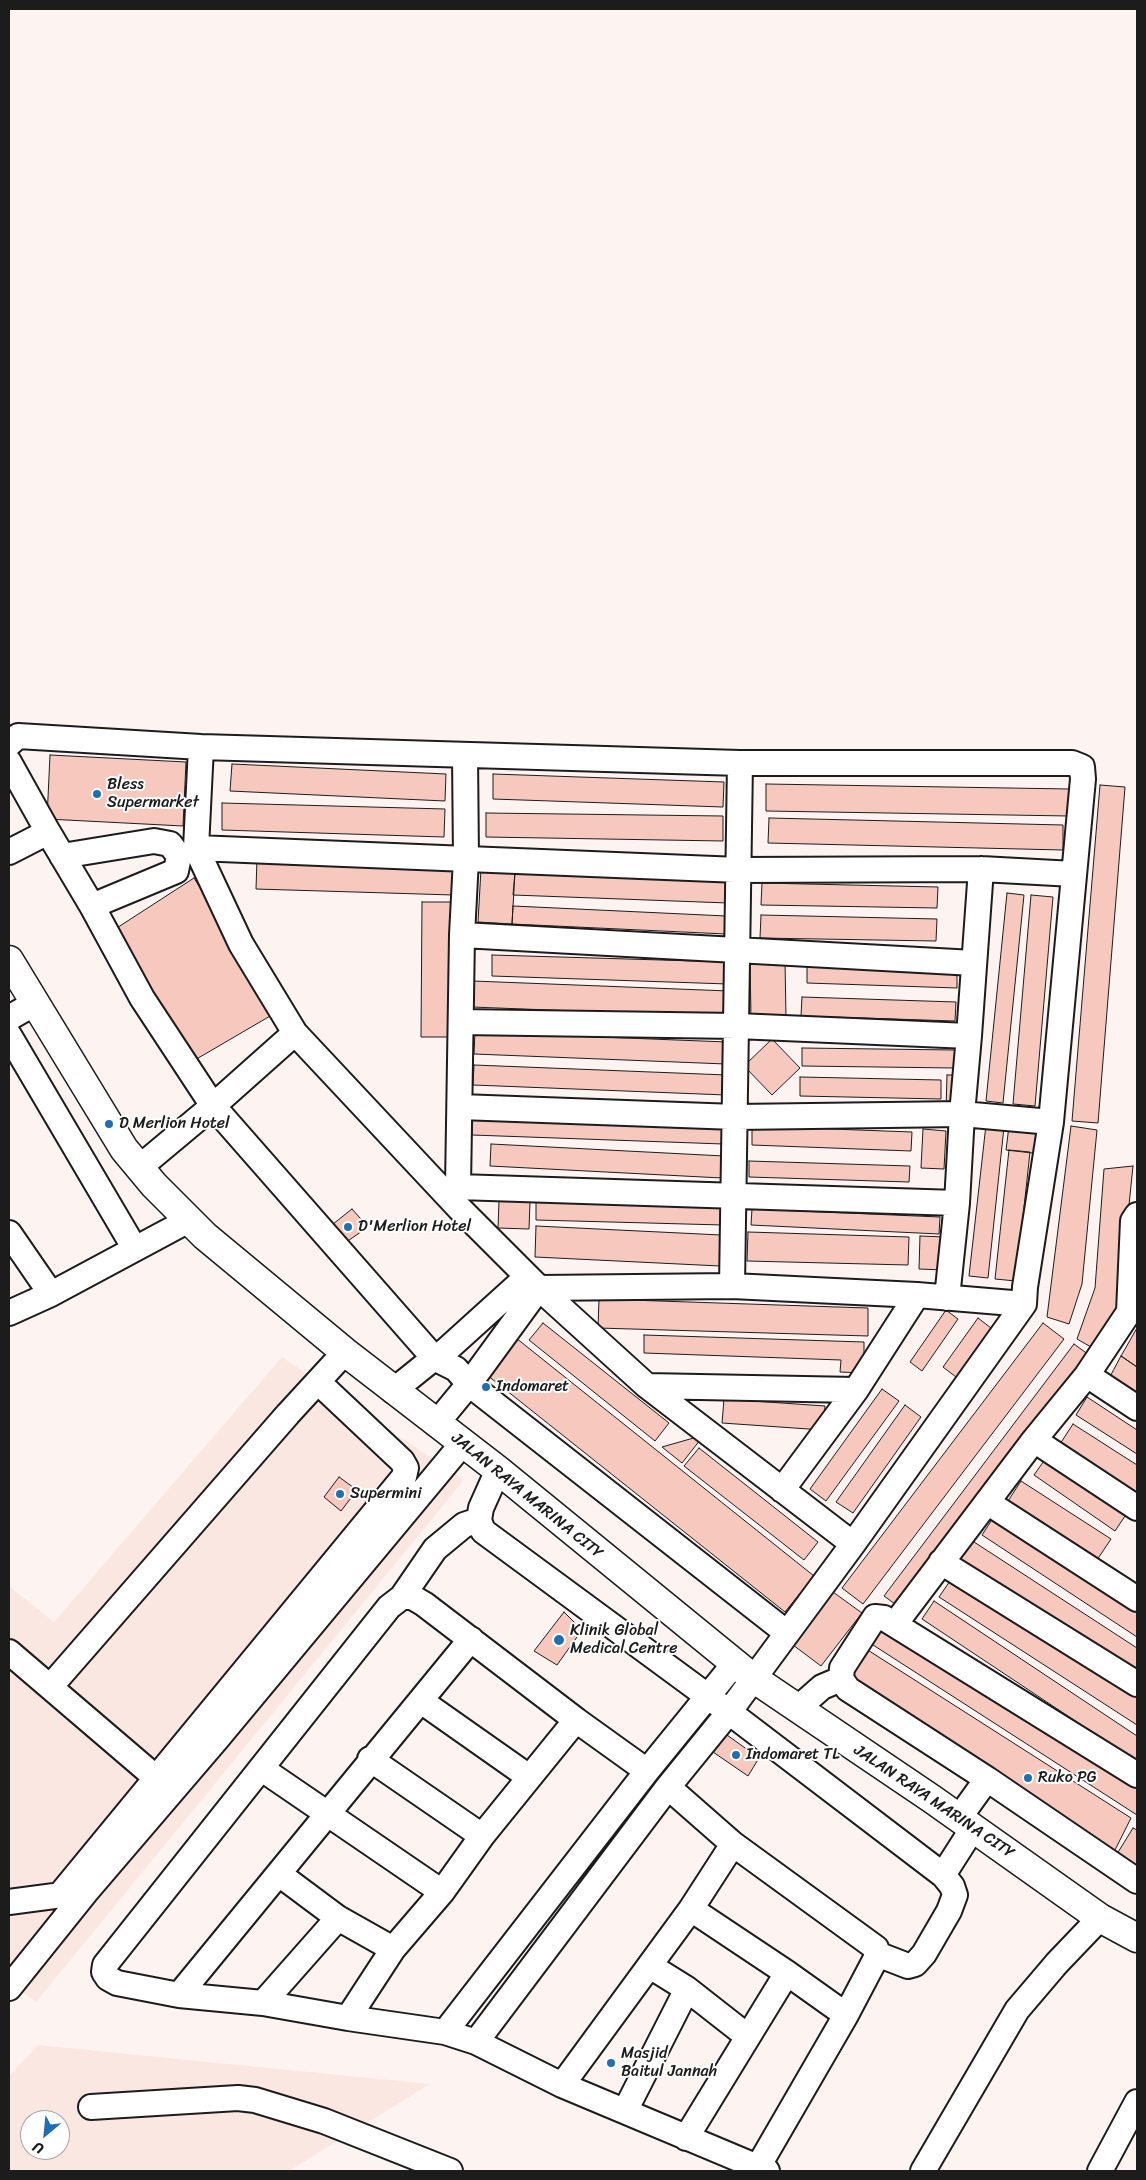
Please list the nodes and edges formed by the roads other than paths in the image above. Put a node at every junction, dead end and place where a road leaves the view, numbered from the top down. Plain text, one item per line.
1 (9, 744) edge
2 (200, 747) junction
3 (464, 755) junction
4 (9, 762) edge
5 (740, 763) junction
6 (48, 832) junction
7 (196, 848) junction
8 (9, 852) edge
9 (62, 856) junction
10 (466, 859) junction
11 (739, 870) junction
12 (981, 870) junction
13 (1074, 874) junction
14 (92, 906) junction
15 (462, 935) junction
16 (738, 950) junction
17 (9, 960) edge
18 (974, 963) junction
19 (35, 1003) junction
20 (9, 1018) edge
21 (461, 1022) junction
22 (737, 1026) junction
23 (295, 1033) junction
24 (9, 1035) edge
25 (970, 1036) junction
26 (213, 1106) junction
27 (460, 1107) junction
28 (962, 1114) junction
29 (736, 1117) junction
30 (1051, 1122) junction
31 (140, 1167) junction
32 (450, 1188) junction
33 (735, 1196) junction
34 (957, 1203) junction
35 (1137, 1215) edge
36 (189, 1220) junction
37 (9, 1233) edge
38 (135, 1249) junction
39 (533, 1282) junction
40 (732, 1286) junction
41 (51, 1294) junction
42 (917, 1295) junction
43 (1025, 1296) junction
44 (947, 1298) junction
45 (9, 1313) edge
46 (1133, 1315) edge
47 (345, 1352) junction
48 (434, 1358) junction
49 (1087, 1375) junction
50 (318, 1382) junction
51 (469, 1384) junction
52 (647, 1386) junction
53 (856, 1390) junction
54 (394, 1391) junction
55 (1137, 1408) edge
56 (436, 1424) junction
57 (1034, 1440) junction
58 (463, 1443) junction
59 (498, 1470) junction
60 (782, 1490) junction
61 (987, 1502) junction
62 (1137, 1508) edge
63 (480, 1520) junction
64 (853, 1544) junction
65 (343, 1551) junction
66 (941, 1562) junction
67 (363, 1564) junction
68 (402, 1597) junction
69 (1137, 1599) edge
70 (895, 1624) junction
71 (786, 1633) junction
72 (470, 1639) junction
73 (9, 1652) edge
74 (744, 1671) junction
75 (255, 1675) junction
76 (841, 1679) junction
77 (1137, 1684) edge
78 (50, 1688) junction
79 (707, 1698) junction
80 (421, 1701) junction
81 (797, 1709) junction
82 (729, 1712) junction
83 (576, 1720) junction
84 (666, 1749) junction
85 (370, 1759) junction
86 (686, 1763) junction
87 (262, 1769) junction
88 (647, 1771) junction
89 (1137, 1775) edge
90 (530, 1776) junction
91 (987, 1779) junction
92 (164, 1785) junction
93 (668, 1787) junction
94 (328, 1815) junction
95 (966, 1823) junction
96 (482, 1836) junction
97 (732, 1844) junction
98 (280, 1874) junction
99 (943, 1875) junction
100 (1137, 1881) edge
101 (556, 1888) junction
102 (86, 1892) junction
103 (442, 1892) junction
104 (60, 1895) junction
105 (9, 1902) edge
106 (579, 1905) junction
107 (692, 1909) junction
108 (338, 1918) junction
109 (1100, 1918) junction
110 (1137, 1938) edge
111 (392, 1949) junction
112 (877, 1954) junction
113 (650, 1966) junction
114 (787, 1973) junction
115 (9, 1988) edge
116 (687, 1989) junction
117 (179, 1994) junction
118 (263, 2003) junction
119 (846, 2015) junction
120 (348, 2018) junction
121 (445, 2032) junction
122 (747, 2036) junction
123 (476, 2042) junction
124 (562, 2085) junction
125 (1137, 2102) edge
126 (91, 2107) dead end
127 (625, 2111) junction
128 (686, 2138) junction
129 (763, 2169) edge
130 (450, 2171) edge
131 (922, 2171) edge
132 (1100, 2171) edge

1 - 2 street
2 - 3 street
2 - 7 street
3 - 5 street
3 - 10 street
4 - 6 street
5 - 11 street
5 - 13 street
6 - 8 street
6 - 9 street
7 - 10 street
7 - 23 street
9 - 14 street
9 - 14 street
10 - 11 street
10 - 15 street
11 - 12 street
11 - 16 street
12 - 13 street
12 - 18 street
13 - 30 street
14 - 26 street
15 - 16 street
15 - 21 street
16 - 18 street
16 - 22 street
17 - 19 main road, JALAN RAYA MARINA CITY
18 - 25 street
19 - 20 street
19 - 31 main road, JALAN RAYA MARINA CITY
21 - 22 street
21 - 27 street
22 - 25 street
22 - 29 street
23 - 26 street
23 - 32 street
24 - 38 street
25 - 28 street
26 - 31 street
26 - 48 street
27 - 29 street
27 - 32 street
28 - 29 street
28 - 30 street
28 - 34 street
29 - 33 street
30 - 43 street
31 - 36 main road, JALAN RAYA MARINA CITY
32 - 33 street
32 - 39 street
33 - 34 street
33 - 40 street
34 - 44 street
35 - 46 street
36 - 38 street
36 - 47 main road, JALAN RAYA MARINA CITY
37 - 41 street
38 - 41 street
39 - 40 street
39 - 48 street
39 - 51 street
39 - 52 street
40 - 42 street
41 - 45 street
42 - 44 street
42 - 53 street
43 - 44 street
43 - 64 street
46 - 49 street
47 - 50 street
47 - 54 main road, JALAN RAYA MARINA CITY
48 - 51 street
48 - 54 street
49 - 55 street
49 - 57 street
50 - 65 street
50 - 78 street
51 - 56 street
51 - 71 street
52 - 53 street
52 - 60 street
53 - 60 street
54 - 56 main road, JALAN RAYA MARINA CITY
56 - 58 main road, JALAN RAYA MARINA CITY
57 - 61 street
57 - 62 street
58 - 59 main road, JALAN RAYA MARINA CITY
58 - 67 street
59 - 63 street
59 - 74 main road, JALAN RAYA MARINA CITY
60 - 64 street
61 - 66 street
61 - 69 street
63 - 68 street
63 - 79 street
64 - 71 street
65 - 67 street
65 - 75 street
66 - 70 street
66 - 77 street
67 - 75 street
68 - 72 street
68 - 87 street
70 - 76 street
70 - 89 street
71 - 74 street
72 - 80 street
72 - 83 street
73 - 78 street
74 - 79 street
74 - 81 main road, JALAN RAYA MARINA CITY
74 - 82 street
75 - 92 street
76 - 81 street
76 - 91 street
78 - 92 street
79 - 82 street
79 - 84 street
80 - 85 street
80 - 90 street
81 - 95 main road, JALAN RAYA MARINA CITY
82 - 86 street
82 - 99 street
83 - 88 street
83 - 90 street
84 - 86 street
84 - 88 street
85 - 94 street
85 - 96 street
86 - 93 street
87 - 94 street
87 - 117 street
88 - 101 street
90 - 96 street
91 - 95 street
91 - 100 street
92 - 102 street
92 - 104 street
93 - 97 street
93 - 106 street
94 - 98 street
94 - 103 street
95 - 99 street
95 - 109 main road, JALAN RAYA MARINA CITY
96 - 103 street
97 - 107 street
97 - 112 street
98 - 108 street
98 - 117 street
99 - 112 street
101 - 106 street
101 - 121 street
102 - 104 street
102 - 115 street
103 - 111 street
104 - 105 street
106 - 123 street
107 - 113 street
107 - 114 street
108 - 111 street
108 - 118 street
109 - 110 main road, JALAN RAYA MARINA CITY
109 - 131 street
111 - 120 street
112 - 119 street
113 - 116 street
113 - 124 street
114 - 119 street
114 - 122 street
116 - 122 street
116 - 127 street
117 - 118 street
118 - 120 street
119 - 129 street
120 - 121 street
121 - 123 street
122 - 128 street
123 - 124 street
124 - 127 street
125 - 132 street
126 - 130 street
127 - 128 street
128 - 129 street

